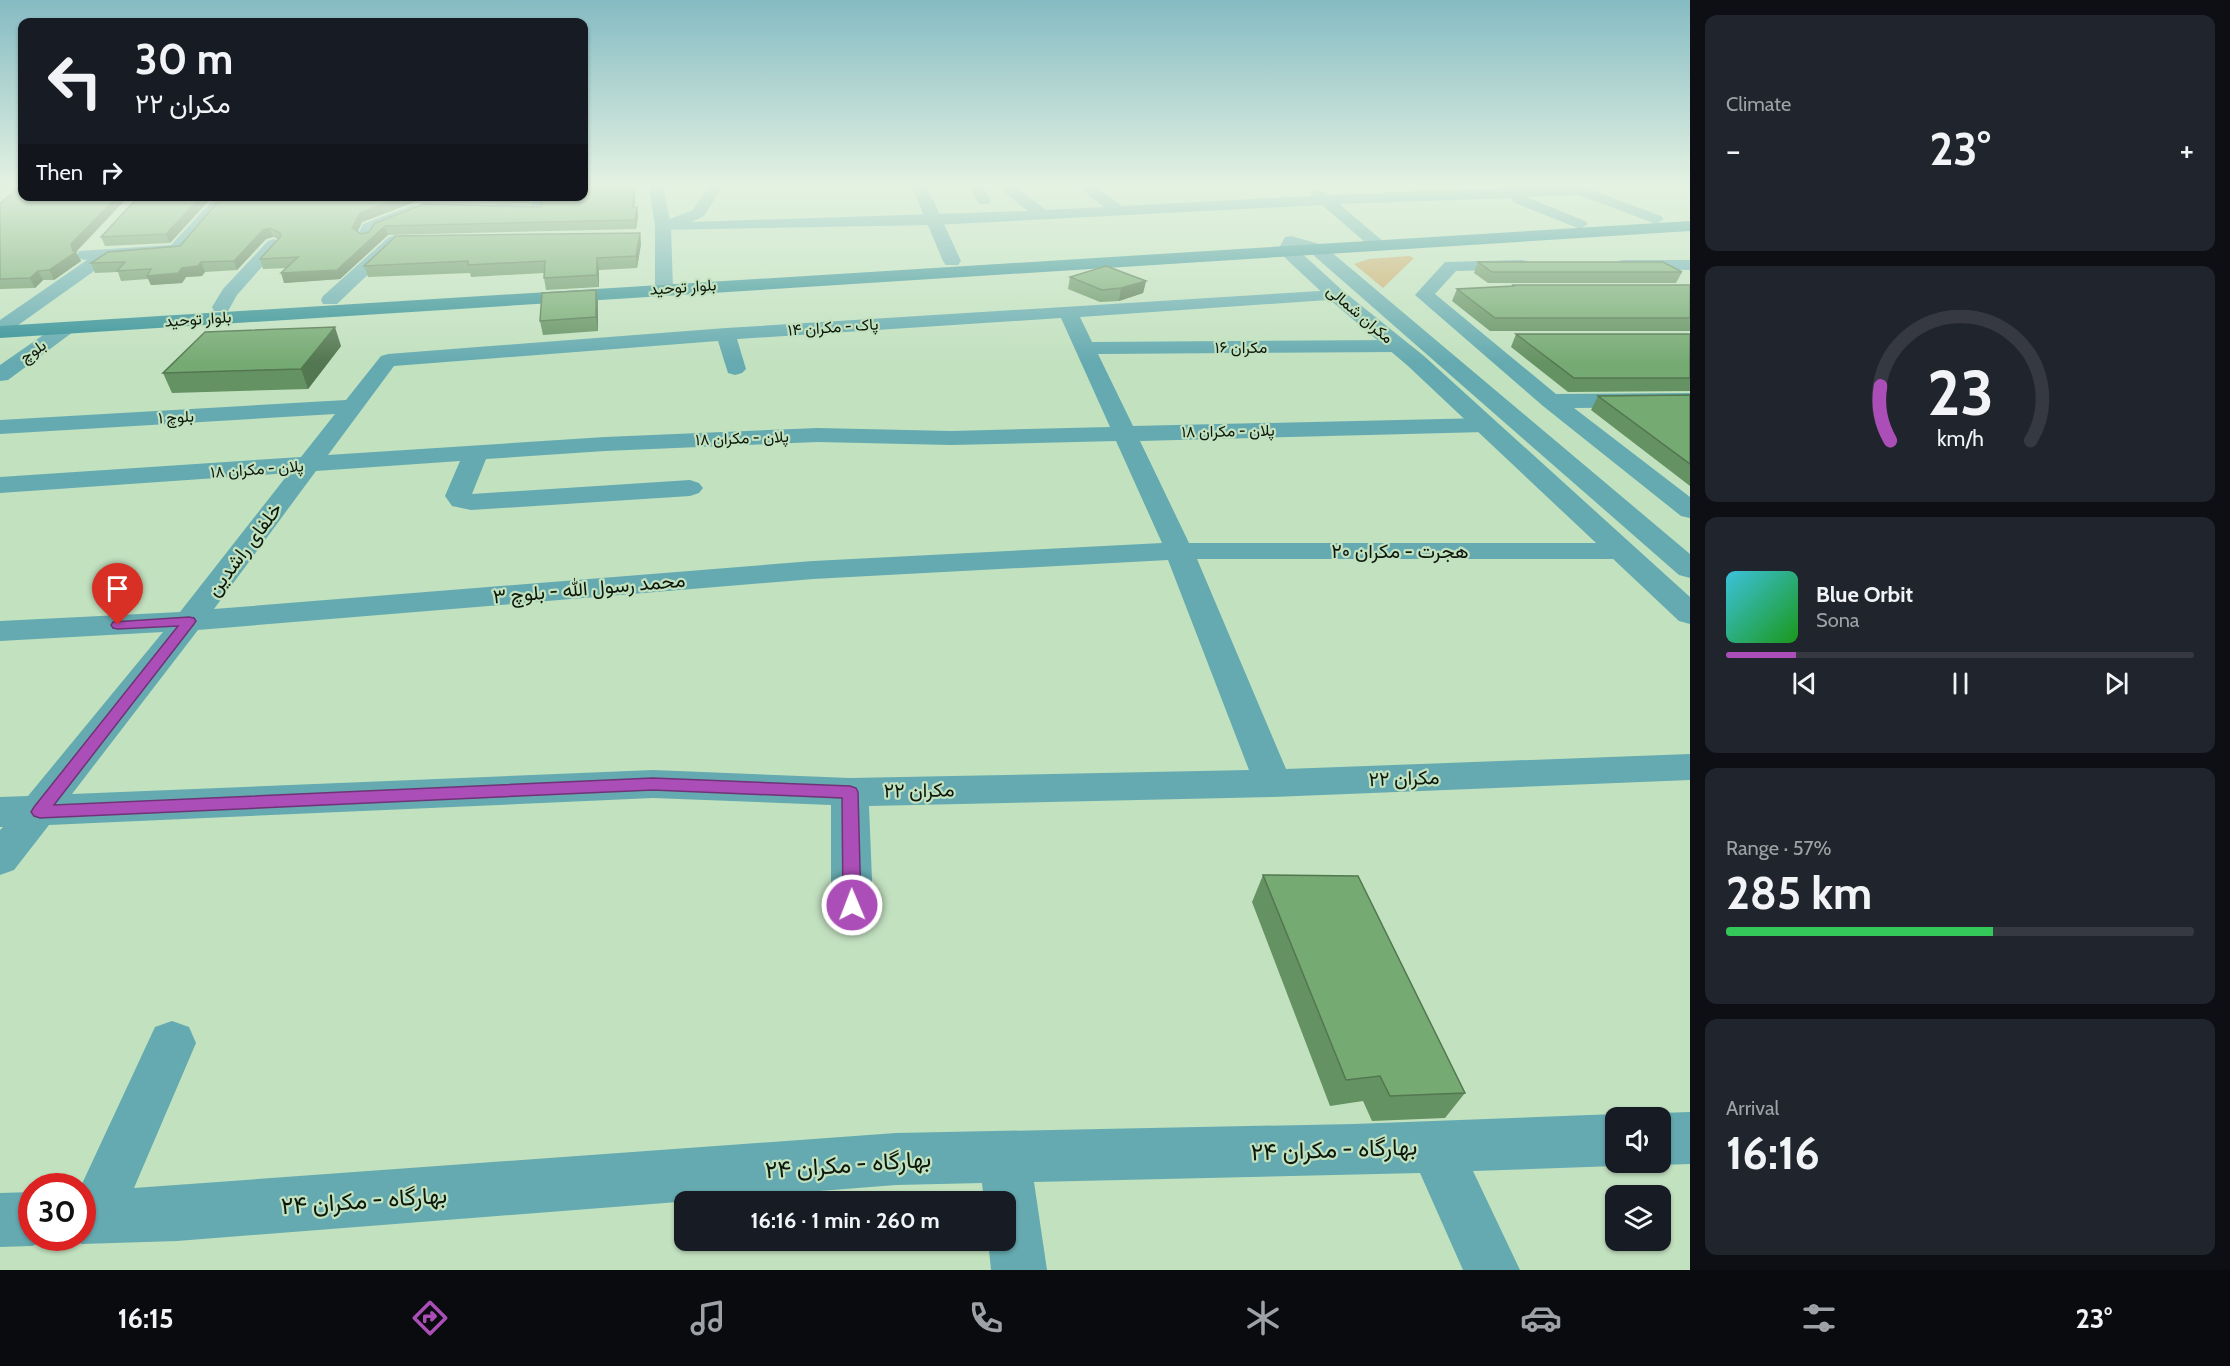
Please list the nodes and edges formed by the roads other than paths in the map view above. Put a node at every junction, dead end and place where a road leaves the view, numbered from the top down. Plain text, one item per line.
1 (181, 244) edge
2 (274, 244) edge
3 (389, 244) edge
4 (660, 244) edge
5 (945, 244) edge
6 (1318, 244) edge
7 (1350, 244) edge
8 (1289, 246) junction
9 (1317, 249) junction
10 (1690, 251) edge
11 (1690, 258) edge
12 (952, 261) junction
13 (1537, 265) edge
14 (1606, 265) edge
15 (1690, 265) edge
16 (664, 284) junction
17 (1427, 290) junction
18 (1450, 290) dead end
19 (1336, 295) junction
20 (1370, 295) junction
21 (330, 300) junction
22 (221, 307) junction
23 (1068, 312) junction
24 (3, 325) edge
25 (66, 328) junction
26 (726, 334) junction
27 (1478, 339) junction
28 (1501, 339) dead end
29 (1398, 346) junction
30 (1175, 347) junction
31 (1084, 348) junction
32 (1188, 366) dead end
33 (735, 369) dead end
34 (0, 375) edge
35 (1690, 400) edge
36 (1551, 401) junction
37 (353, 406) junction
38 (1485, 425) junction
39 (0, 428) edge
40 (1125, 434) junction
41 (476, 453) junction
42 (307, 466) junction
43 (1651, 480) junction
44 (1690, 480) edge
45 (0, 486) edge
46 (690, 488) dead end
47 (1690, 510) edge
48 (1179, 551) junction
49 (1622, 551) junction
50 (1690, 569) edge
51 (1690, 614) edge
52 (189, 621) junction
53 (0, 631) edge
54 (1690, 767) edge
55 (1273, 783) junction
56 (850, 792) junction
57 (0, 812) edge
58 (40, 812) junction
59 (0, 859) edge
60 (852, 905) dead end
61 (172, 1042) dead end
62 (1690, 1138) edge
63 (1671, 1139) edge
64 (1605, 1140) edge
65 (1434, 1146) junction
66 (1005, 1157) junction
67 (96, 1200) edge
68 (96, 1217) edge
69 (18, 1219) edge
70 (0, 1220) edge
71 (1019, 1270) edge
72 (1492, 1270) edge

1 - 24 street
2 - 22 street
3 - 21 street
4 - 16 street
5 - 12 street
6 - 8 main road, بلوار توحید
7 - 9 main road, بلوار توحید
8 - 9 street, مکران شمالی
8 - 12 main road, بلوار توحید
8 - 16 main road, بلوار توحید
8 - 19 street, مکران شمالی
9 - 20 street, مکران شمالی
10 - 11 street
12 - 16 main road, بلوار توحید
13 - 17 street
14 - 15 street
16 - 21 main road, بلوار توحید
16 - 25 main road, بلوار توحید
17 - 18 street
17 - 27 street
19 - 20 street
19 - 23 street, پاک - مکران ۱۴
19 - 29 street, مکران شمالی
20 - 50 street, مکران شمالی
21 - 22 main road, بلوار توحید
22 - 24 main road, بلوار توحید
23 - 26 street, پاک - مکران ۱۴
23 - 31 street
24 - 25 main road, بلوار توحید
25 - 34 street, بلوچ
26 - 33 street
26 - 37 street, پاک - مکران ۱۴
27 - 28 street
27 - 36 street
29 - 30 street, مکران ۱۶
29 - 38 street, مکران شمالی
30 - 31 street, مکران ۱۶
30 - 32 street
31 - 40 street
35 - 36 street
36 - 43 street
37 - 39 street, بلوچ ۱
37 - 42 street, خلفای راشدین
38 - 40 street, پلان - مکران ۱۸
38 - 49 street, مکران شمالی
40 - 41 street, پلان - مکران ۱۸
40 - 48 street
41 - 42 street, پلان - مکران ۱۸
41 - 46 street
42 - 45 street, پلان - مکران ۱۸
42 - 52 street, خلفای راشدین
43 - 44 street
43 - 47 street
48 - 49 street, هجرت - مکران ۲۰
48 - 52 street, محمد رسول الله - بلوچ ۳
48 - 55 street
49 - 51 street, مکران شمالی
52 - 53 street, محمد رسول الله - بلوچ ۳
52 - 58 street, خلفای راشدین
54 - 55 street, مکران ۲۲
55 - 56 street, مکران ۲۲
56 - 58 street, مکران ۲۲
56 - 60 street
57 - 58 street, مکران ۲۲
58 - 59 street, خلفای راشدین
61 - 67 street
62 - 63 street
64 - 65 street, بهارگاه - مکران ۲۴
65 - 66 street, بهارگاه - مکران ۲۴
65 - 72 street
66 - 68 street, بهارگاه - مکران ۲۴
66 - 71 street
69 - 70 street

